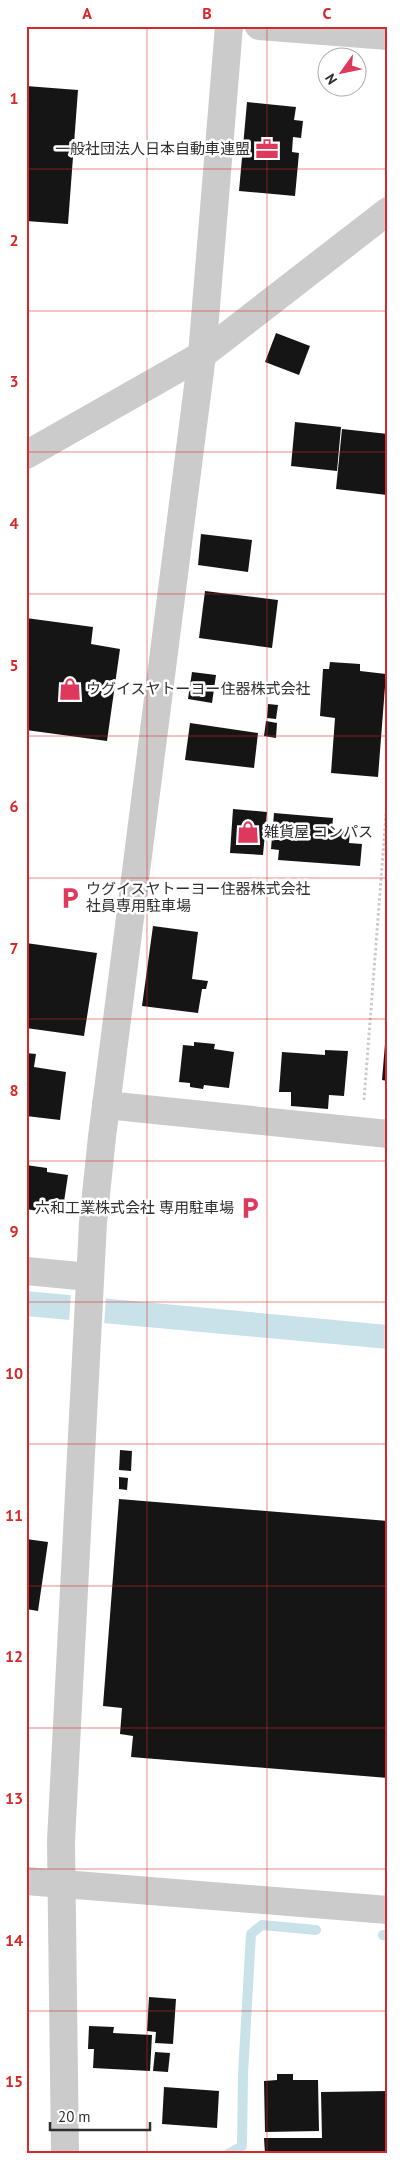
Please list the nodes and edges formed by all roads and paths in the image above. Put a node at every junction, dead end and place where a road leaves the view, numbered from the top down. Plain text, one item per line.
1 (229, 26) edge
2 (259, 26) edge
3 (388, 36) edge
4 (388, 211) edge
5 (202, 355) junction
6 (26, 455) edge
7 (388, 652) edge
8 (388, 661) edge
9 (388, 789) edge
10 (106, 1105) junction
11 (375, 1132) edge
12 (26, 1272) edge
13 (89, 1282) junction
14 (26, 1881) edge
15 (60, 1884) junction
16 (388, 1910) edge
17 (65, 2154) edge

1 - 5 street
2 - 3 street
4 - 5 street
5 - 6 street
5 - 10 street
7 - 8 path
9 - 11 path
10 - 11 street
10 - 13 street
12 - 13 street
13 - 15 street
14 - 15 street
15 - 16 street
15 - 17 street

